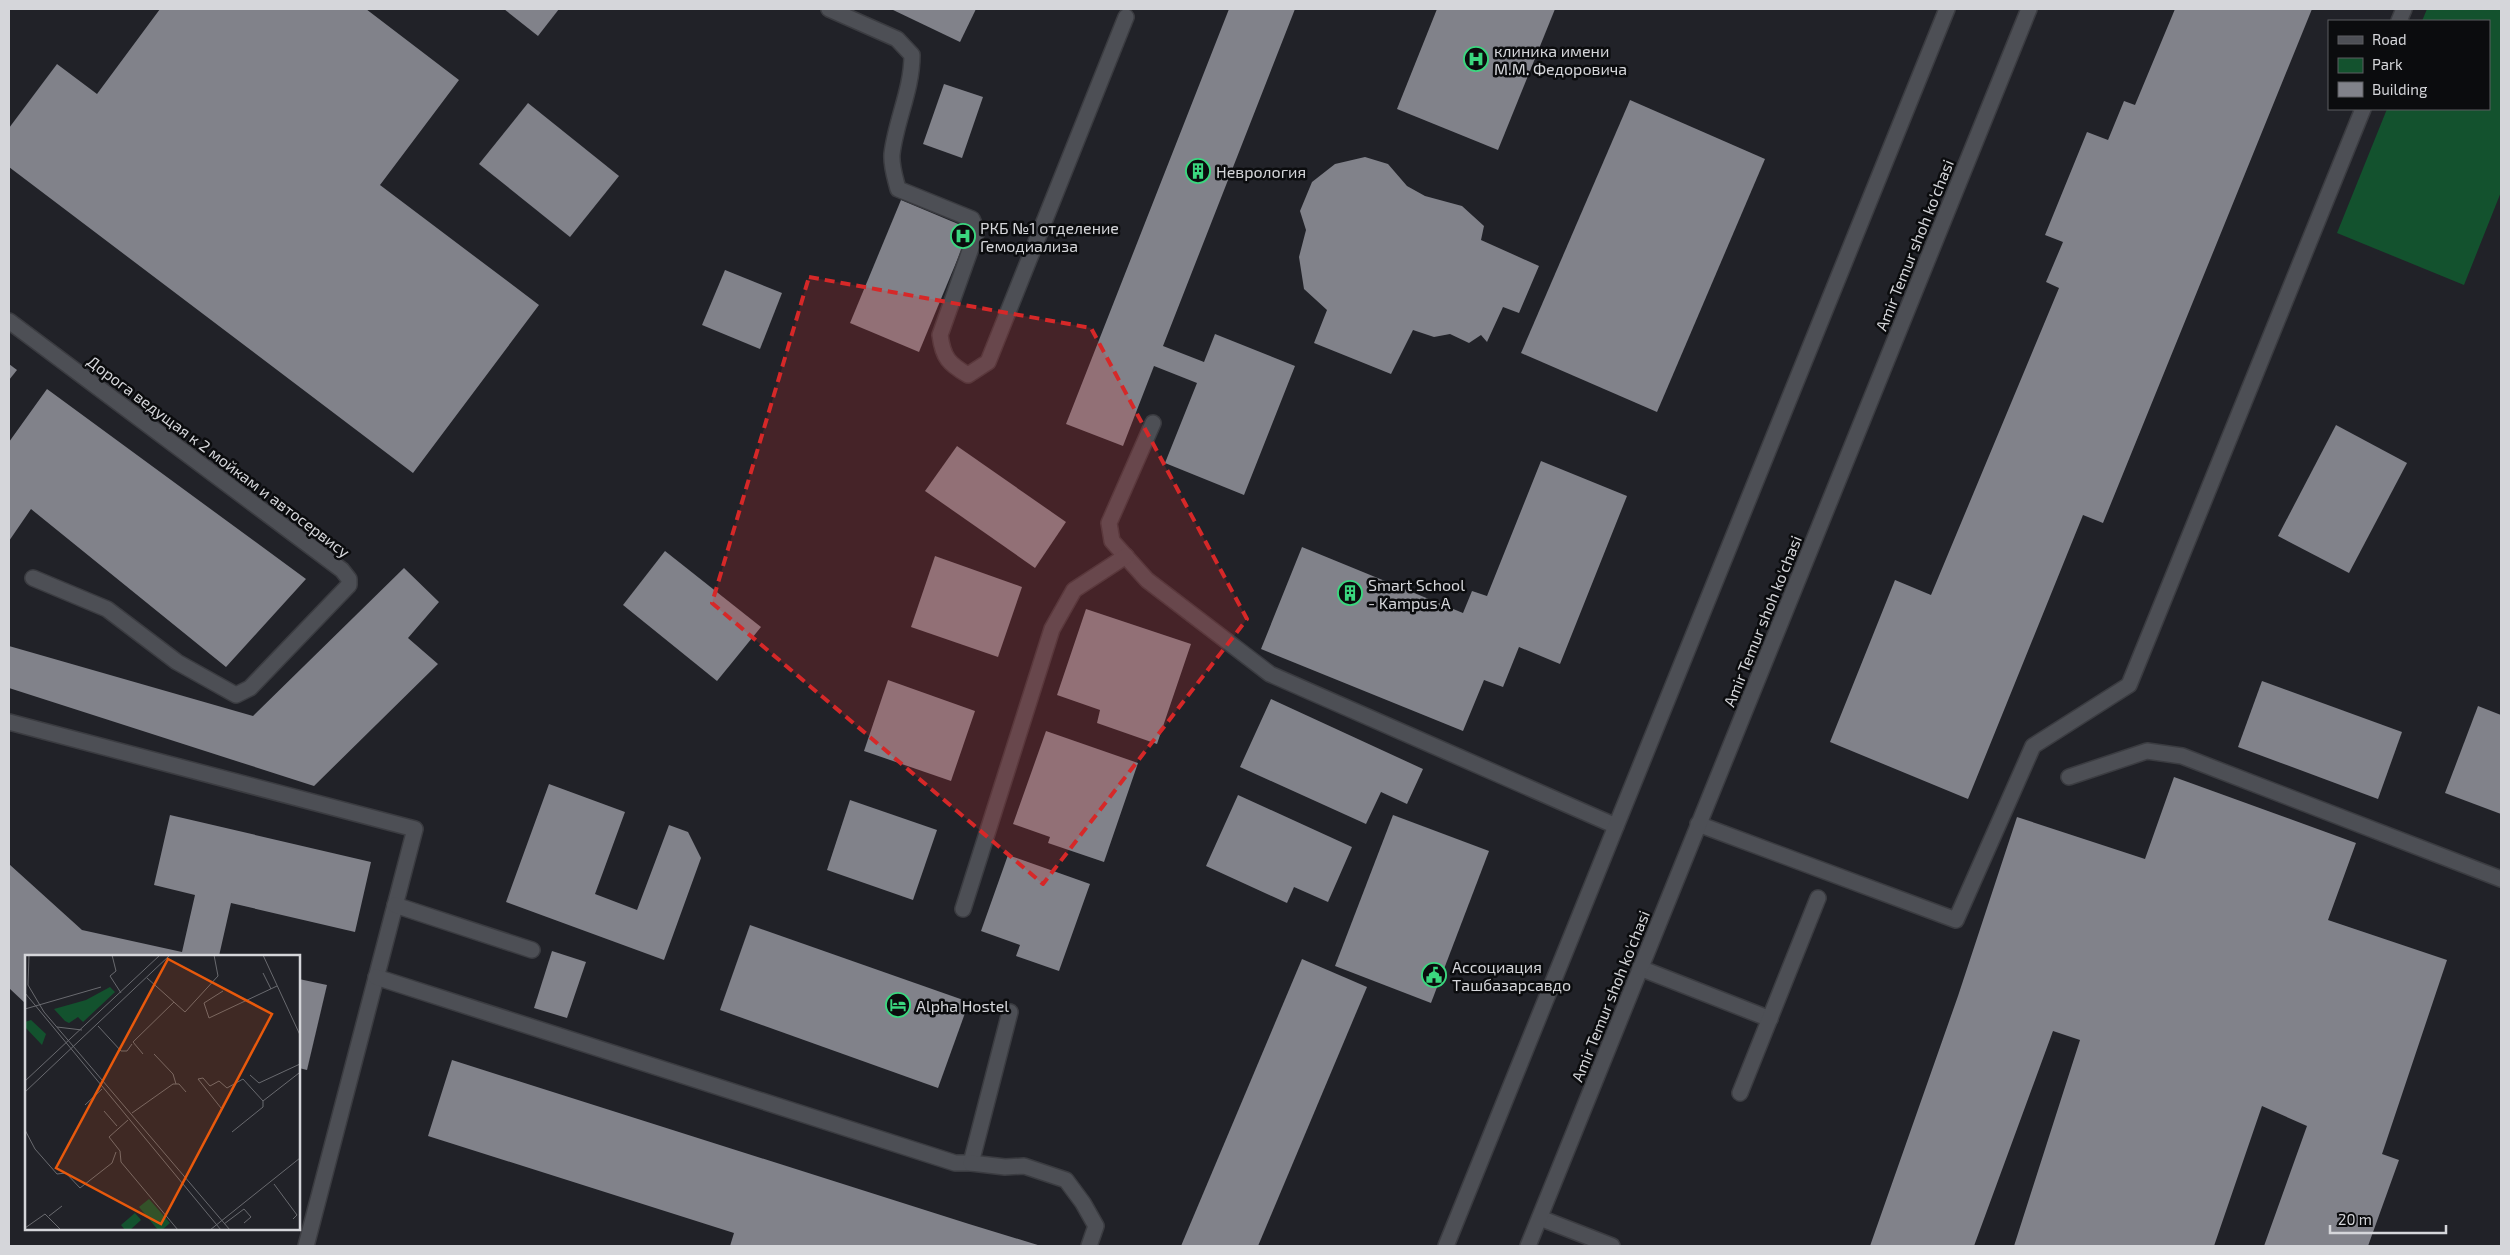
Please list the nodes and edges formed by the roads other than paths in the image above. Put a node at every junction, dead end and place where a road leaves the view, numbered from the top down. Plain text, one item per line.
1 (829, 9) edge
2 (1947, 9) edge
3 (2029, 9) edge
4 (1126, 17) dead end
5 (2364, 110) edge
6 (9, 321) edge
7 (1153, 423) dead end
8 (1126, 556) junction
9 (33, 578) dead end
10 (9, 722) edge
11 (2069, 777) dead end
12 (1698, 824) junction
13 (1616, 826) junction
14 (2501, 878) edge
15 (1818, 898) dead end
16 (395, 905) junction
17 (963, 909) dead end
18 (532, 950) dead end
19 (1640, 968) junction
20 (376, 977) junction
21 (1010, 1012) dead end
22 (1770, 1019) junction
23 (1740, 1093) dead end
24 (971, 1163) junction
25 (1540, 1218) junction
26 (306, 1246) edge
27 (1089, 1246) edge
28 (1446, 1246) edge
29 (1528, 1246) edge
30 (1612, 1246) edge

1 - 4 main road
2 - 13 main road
3 - 12 main road, Amir Temur shoh ko'chasi
5 - 12 main road
6 - 9 main road, Дорога ведущая к 2 мойкам и автосервису
7 - 8 main road
8 - 13 main road
8 - 17 main road
10 - 16 main road
11 - 14 main road
12 - 19 main road, Amir Temur shoh ko'chasi
13 - 28 main road
15 - 22 main road
16 - 18 main road
16 - 20 main road
19 - 22 main road
19 - 25 main road, Amir Temur shoh ko'chasi
20 - 24 main road
20 - 26 main road
21 - 24 main road
22 - 23 main road
24 - 27 main road
25 - 29 main road, Amir Temur shoh ko'chasi
25 - 30 main road

